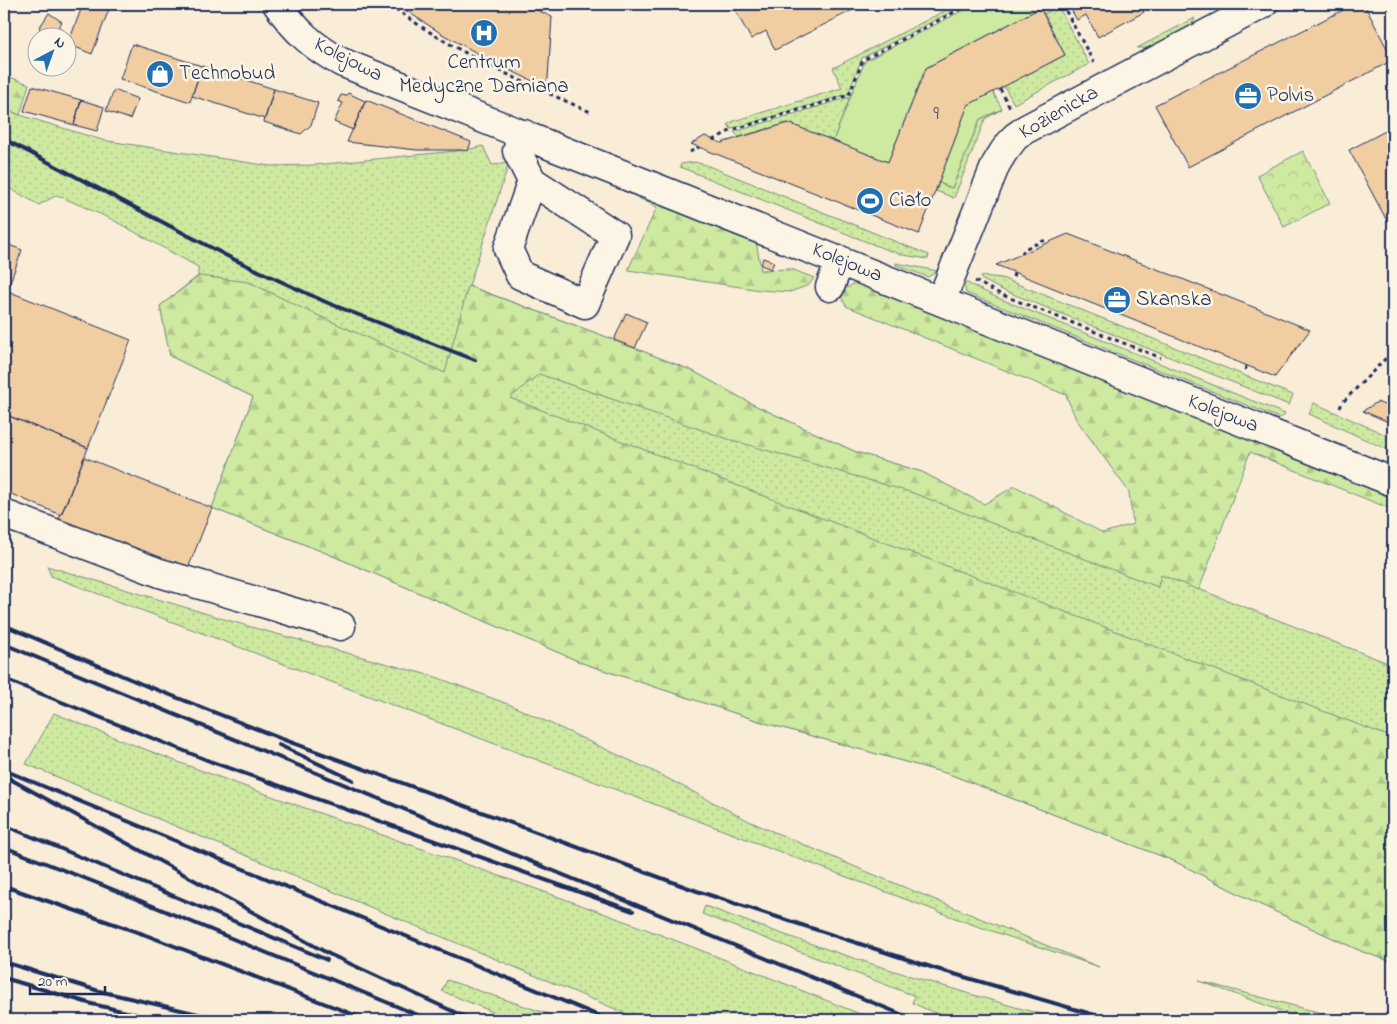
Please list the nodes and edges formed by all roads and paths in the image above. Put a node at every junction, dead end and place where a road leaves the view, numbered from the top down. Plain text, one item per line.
1 (174, 4) edge
2 (277, 4) edge
3 (389, 4) edge
4 (970, 4) edge
5 (1062, 4) edge
6 (1263, 4) edge
7 (179, 5) dead end
8 (1095, 66) dead end
9 (1000, 89) dead end
10 (1012, 111) dead end
11 (593, 113) dead end
12 (524, 134) junction
13 (713, 140) dead end
14 (699, 147) dead end
15 (690, 152) dead end
16 (532, 181) junction
17 (1048, 238) dead end
18 (1022, 254) dead end
19 (840, 260) junction
20 (1014, 273) dead end
21 (1013, 277) dead end
22 (830, 287) dead end
23 (941, 301) junction
24 (1393, 351) edge
25 (1247, 365) dead end
26 (1245, 370) dead end
27 (1340, 408) dead end
28 (1393, 482) edge
29 (4, 514) edge
30 (341, 626) dead end

1 - 7 path
2 - 12 street, Kolejowa
3 - 11 path
4 - 13 path
5 - 8 path
6 - 23 street, Kozienicka
9 - 10 path
12 - 16 street
12 - 19 street, Kolejowa
14 - 15 path
16 - 16 street
17 - 18 path
19 - 22 street
19 - 23 street, Kolejowa
20 - 21 path
23 - 28 street, Kolejowa
24 - 27 path
25 - 26 path
29 - 30 street

